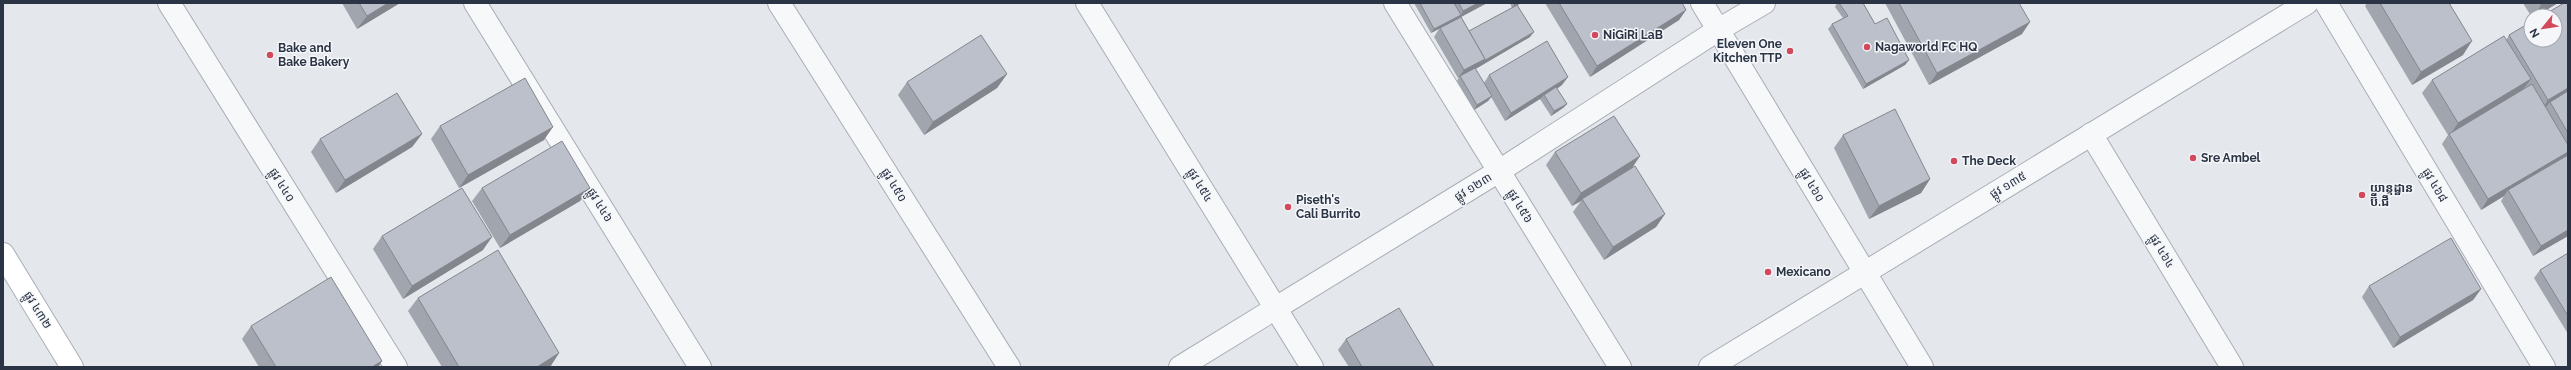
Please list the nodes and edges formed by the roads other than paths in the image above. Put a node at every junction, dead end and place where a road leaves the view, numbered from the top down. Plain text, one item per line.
1 (169, 3) edge
2 (475, 3) edge
3 (779, 3) edge
4 (1087, 3) edge
5 (1395, 3) edge
6 (1702, 3) edge
7 (1764, 3) edge
8 (2307, 3) edge
9 (2326, 3) edge
10 (1718, 30) junction
11 (2091, 134) junction
12 (1499, 170) junction
13 (3, 254) edge
14 (1865, 273) junction
15 (1277, 308) junction
16 (72, 367) edge
17 (396, 367) edge
18 (700, 367) edge
19 (1009, 367) edge
20 (1180, 367) edge
21 (1312, 367) edge
22 (1620, 367) edge
23 (1710, 367) edge
24 (1922, 367) edge
25 (2232, 367) edge
26 (2544, 367) edge

1 - 17 street, ផ្លូវ ៤៤០
2 - 18 street, ផ្លូវ ៤៤៦
3 - 19 street, ផ្លូវ ៤៥០
4 - 15 street, ផ្លូវ ៤៥៤
5 - 12 street, ផ្លូវ ៤៥៦
6 - 10 street, ផ្លូវ ៤៦០
7 - 10 street, ផ្លូវ ១២៣
8 - 11 street, ផ្លូវ ១៣៥
9 - 26 street, ផ្លូវ ៤៦៨
10 - 12 street, ផ្លូវ ១២៣
10 - 14 street, ផ្លូវ ៤៦០
11 - 14 street, ផ្លូវ ១៣៥
11 - 25 street, ផ្លូវ ៤៦៤
12 - 15 street, ផ្លូវ ១២៣
12 - 22 street, ផ្លូវ ៤៥៦
13 - 16 street, ផ្លូវ ៤៣២
14 - 23 street, ផ្លូវ ១៣៥
14 - 24 street, ផ្លូវ ៤៦០
15 - 20 street, ផ្លូវ ១២៣
15 - 21 street, ផ្លូវ ៤៥៤

